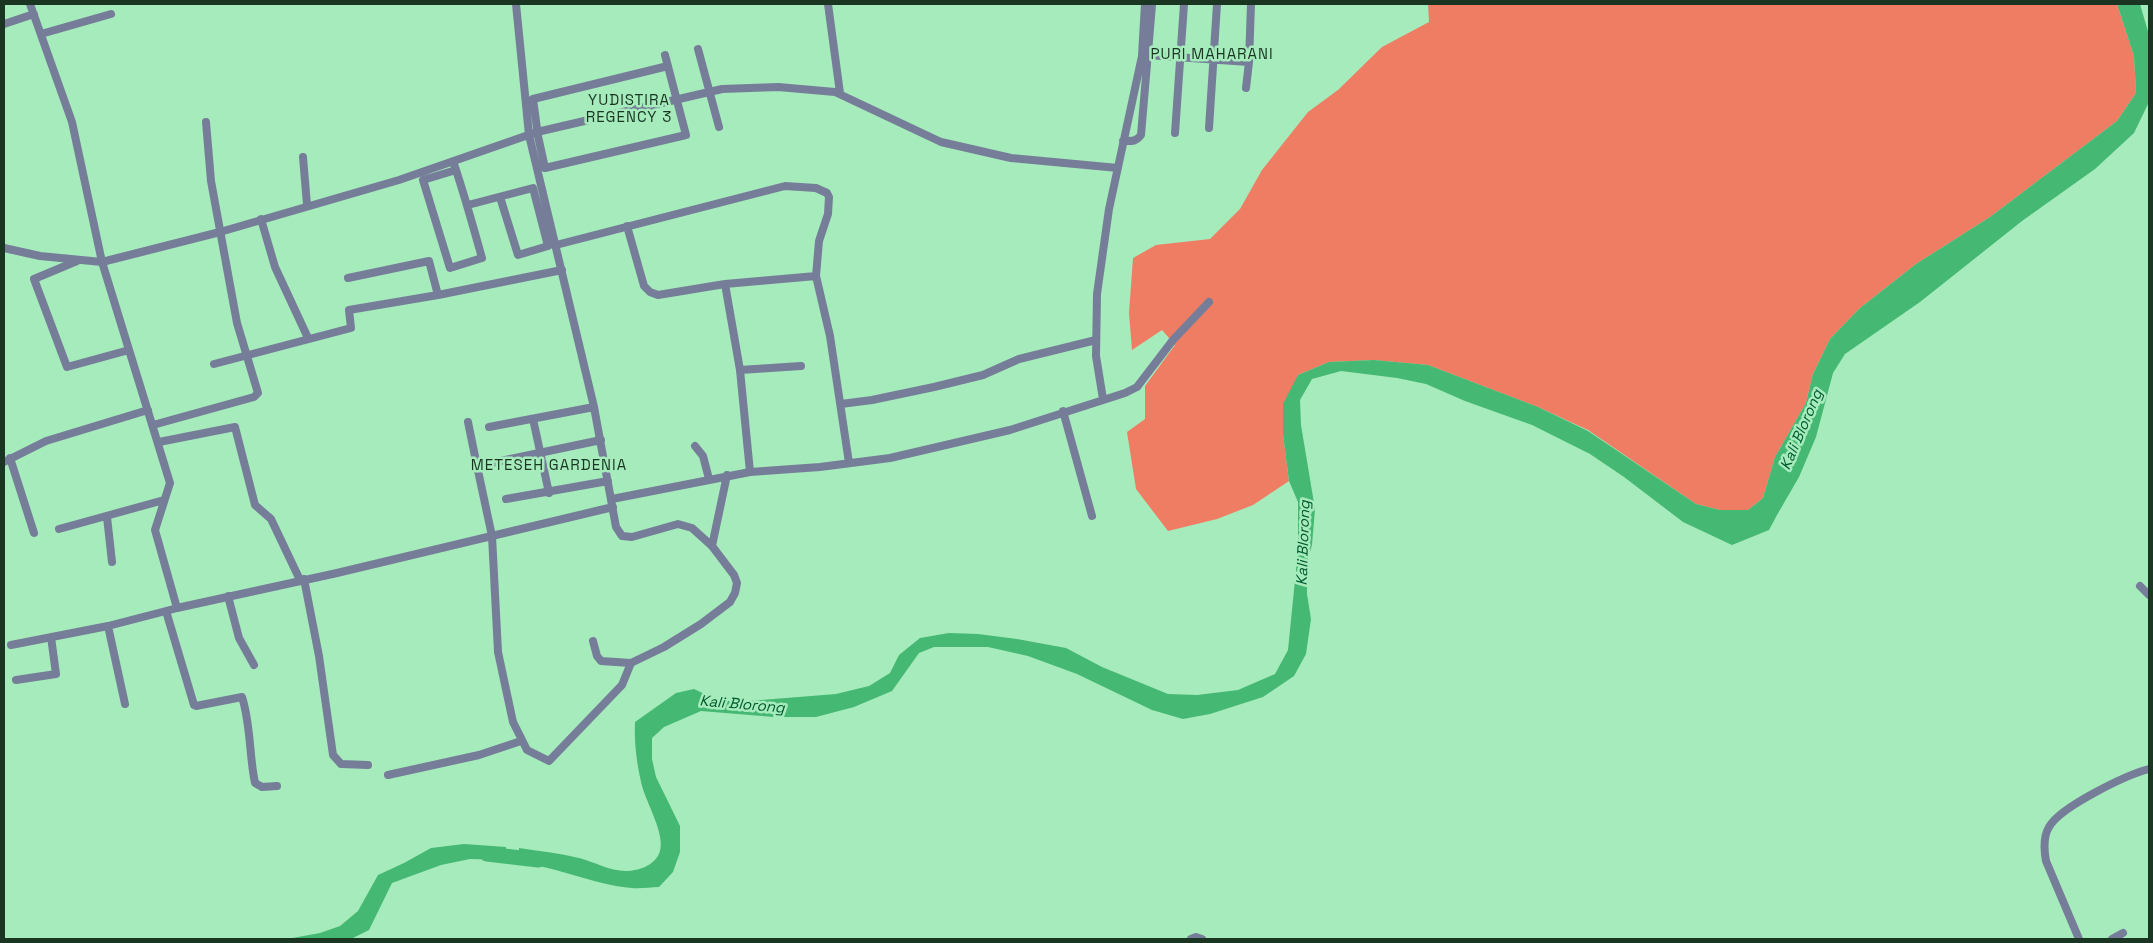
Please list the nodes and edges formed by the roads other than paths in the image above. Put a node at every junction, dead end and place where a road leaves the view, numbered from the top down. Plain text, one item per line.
1 (30, 4) edge
2 (516, 4) edge
3 (828, 4) edge
4 (1184, 4) edge
5 (1217, 4) edge
6 (1252, 4) edge
7 (1149, 5) edge
8 (34, 14) junction
9 (111, 14) dead end
10 (4, 24) edge
11 (41, 34) junction
12 (698, 49) dead end
13 (665, 54) dead end
14 (1147, 55) junction
15 (1180, 58) junction
16 (1214, 60) junction
17 (1248, 62) junction
18 (668, 66) junction
19 (1246, 88) dead end
20 (709, 93) junction
21 (840, 93) junction
22 (677, 101) junction
23 (206, 122) dead end
24 (718, 127) dead end
25 (1209, 128) dead end
26 (1175, 133) dead end
27 (535, 134) junction
28 (1124, 141) junction
29 (303, 157) dead end
30 (453, 161) junction
31 (1118, 168) junction
32 (456, 170) junction
33 (500, 197) junction
34 (307, 205) junction
35 (468, 206) junction
36 (261, 219) junction
37 (627, 226) junction
38 (220, 232) junction
39 (556, 245) junction
40 (4, 248) edge
41 (79, 260) junction
42 (102, 262) junction
43 (562, 270) junction
44 (816, 276) junction
45 (348, 278) dead end
46 (725, 284) junction
47 (438, 295) junction
48 (1209, 302) dead end
49 (308, 338) junction
50 (1096, 340) junction
51 (129, 350) junction
52 (246, 357) junction
53 (214, 364) dead end
54 (801, 366) dead end
55 (740, 370) junction
56 (1103, 399) junction
57 (841, 404) junction
58 (594, 406) junction
59 (148, 410) junction
60 (1063, 411) junction
61 (534, 419) junction
62 (468, 422) dead end
63 (153, 425) junction
64 (489, 427) dead end
65 (602, 440) junction
66 (159, 442) junction
67 (695, 446) dead end
68 (541, 454) junction
69 (7, 460) edge
70 (849, 463) junction
71 (476, 466) junction
72 (750, 472) junction
73 (727, 476) junction
74 (709, 479) junction
75 (608, 481) junction
76 (549, 493) junction
77 (164, 500) junction
78 (506, 500) dead end
79 (612, 503) junction
80 (107, 516) junction
81 (1092, 516) dead end
82 (59, 529) dead end
83 (34, 533) dead end
84 (492, 536) junction
85 (712, 546) junction
86 (112, 562) dead end
87 (302, 580) junction
88 (2140, 586) dead end
89 (2149, 595) edge
90 (228, 596) junction
91 (177, 608) junction
92 (166, 611) junction
93 (108, 626) junction
94 (51, 637) junction
95 (593, 641) dead end
96 (11, 645) dead end
97 (631, 663) junction
98 (254, 665) dead end
99 (16, 680) dead end
100 (125, 704) dead end
101 (521, 741) junction
102 (368, 766) dead end
103 (2149, 769) edge
104 (388, 775) dead end
105 (276, 786) dead end
106 (2123, 933) dead end
107 (1192, 939) edge
108 (1202, 939) edge
109 (2079, 939) edge
110 (2112, 939) edge

1 - 8 street
2 - 27 street
3 - 21 street
4 - 15 street
5 - 16 street
6 - 17 street
7 - 14 street
7 - 28 street
8 - 10 street
8 - 11 street
9 - 11 street
11 - 42 street
12 - 20 street
13 - 18 street
14 - 15 street
14 - 28 street
15 - 16 street
15 - 26 street
16 - 17 street
16 - 25 street
17 - 19 street
18 - 22 street
18 - 27 street
20 - 21 street
20 - 22 street
20 - 24 street
21 - 31 street
22 - 27 street
22 - 27 street
23 - 38 street
27 - 30 street
27 - 39 street
28 - 31 street
29 - 34 street
30 - 32 street
30 - 34 street
31 - 50 street
32 - 35 street
32 - 35 street
33 - 33 street
33 - 35 street
34 - 36 street
36 - 38 street
36 - 49 street
37 - 39 street
37 - 44 street
37 - 46 street
38 - 42 street
38 - 52 street
39 - 43 street
40 - 41 street
41 - 42 street
41 - 51 street
42 - 51 street
43 - 47 street
43 - 58 street
44 - 46 street
44 - 57 street
45 - 47 street
46 - 55 street
47 - 49 street
48 - 56 street
49 - 52 street
50 - 56 street
50 - 57 street
51 - 59 street
52 - 53 street
52 - 63 street
54 - 55 street
55 - 72 street
56 - 60 street
57 - 70 street
58 - 61 street
58 - 65 street
59 - 63 street
59 - 69 street
60 - 70 street
60 - 81 street
61 - 64 street
61 - 68 street
62 - 71 street
63 - 66 street
65 - 68 street
65 - 75 street
66 - 77 street
66 - 87 street
67 - 74 street
68 - 71 street
68 - 76 street
69 - 83 street
70 - 72 street
71 - 84 street
72 - 73 street
73 - 74 street
73 - 85 street
74 - 79 street
75 - 76 street
75 - 79 street
76 - 78 street
77 - 80 street
77 - 91 street
79 - 84 street
79 - 85 street
80 - 82 street
80 - 86 street
84 - 87 street
84 - 101 street
85 - 97 street
87 - 90 street
87 - 102 street
88 - 89 street
90 - 91 street
90 - 98 street
91 - 92 street
92 - 93 street
92 - 105 street
93 - 94 street
93 - 100 street
94 - 96 street
94 - 99 street
95 - 97 street
97 - 101 street
101 - 104 street
103 - 109 street
106 - 110 street
107 - 108 street

